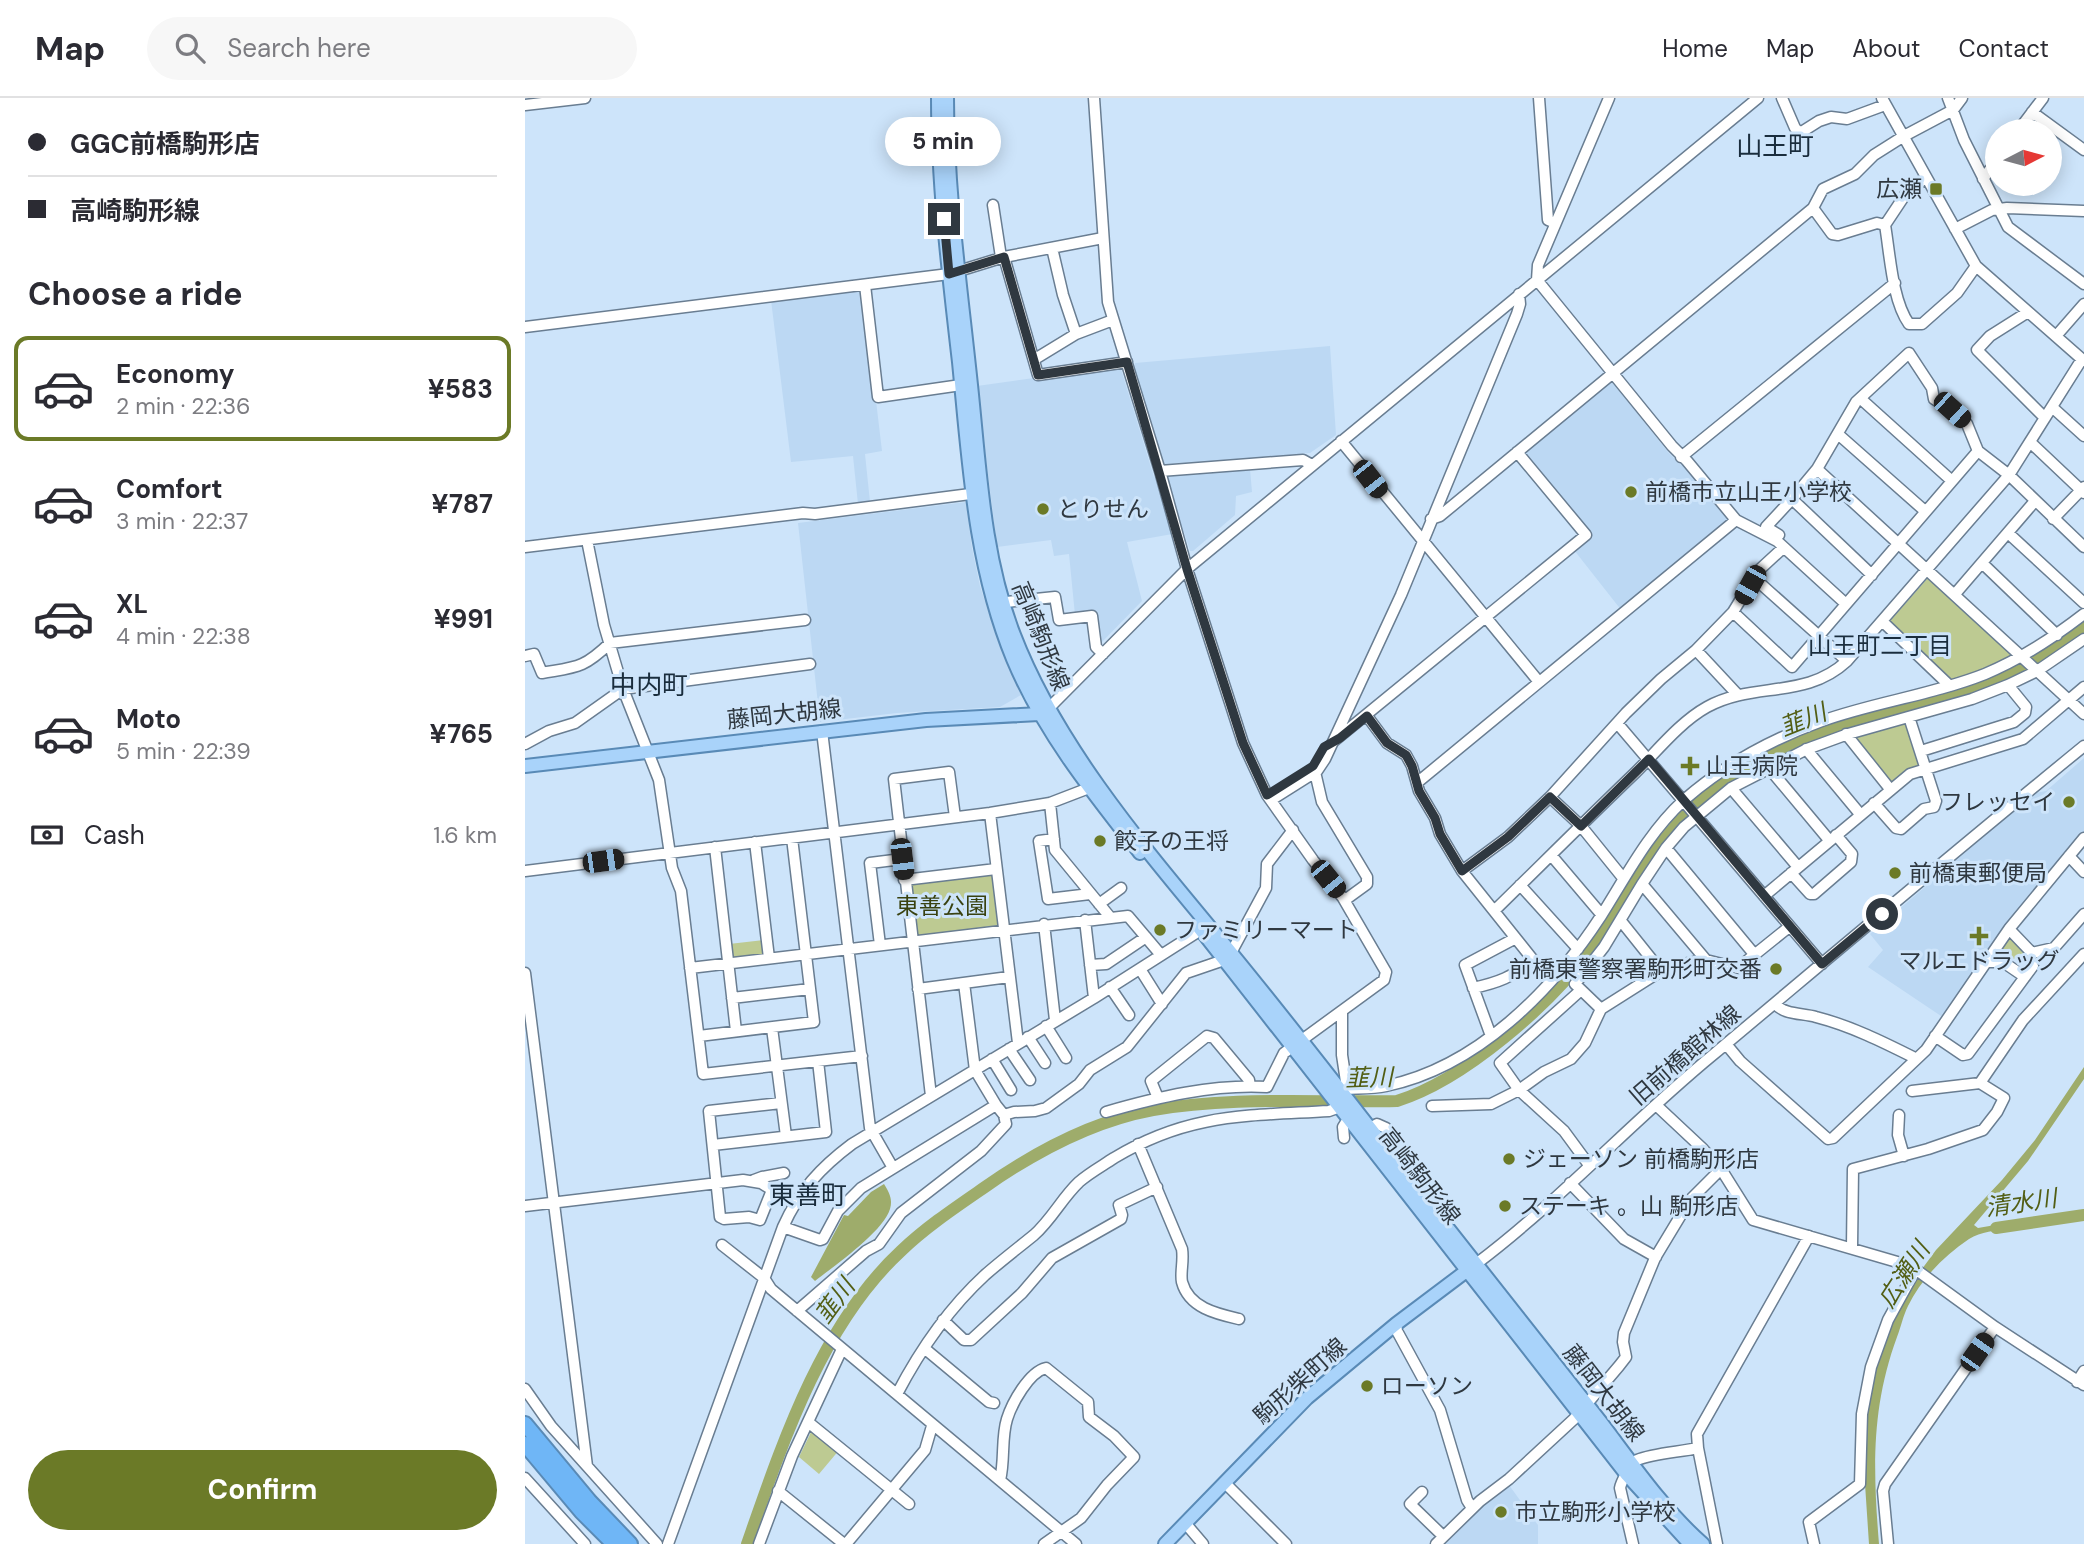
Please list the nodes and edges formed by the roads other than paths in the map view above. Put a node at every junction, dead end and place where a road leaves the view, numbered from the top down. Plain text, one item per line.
1 (585, 98) edge
2 (938, 98) edge
3 (947, 98) edge
4 (1094, 98) edge
5 (1539, 98) edge
6 (1609, 98) edge
7 (1758, 98) edge
8 (1782, 98) edge
9 (1948, 98) edge
10 (1962, 98) edge
11 (2043, 98) edge
12 (1883, 101) edge
13 (525, 105) edge
14 (1953, 110) junction
15 (2032, 112) junction
16 (2027, 119) edge
17 (1903, 136) junction
18 (2084, 150) edge
19 (1985, 176) edge
20 (1926, 177) junction
21 (1983, 179) junction
22 (993, 205) dead end
23 (1813, 208) junction
24 (1998, 209) junction
25 (2084, 211) edge
26 (1555, 223) junction
27 (1885, 225) junction
28 (1955, 229) junction
29 (1103, 238) junction
30 (1052, 248) junction
31 (1002, 257) junction
32 (1976, 266) junction
33 (954, 273) junction
34 (1537, 280) junction
35 (1895, 283) junction
36 (2084, 284) edge
37 (865, 285) junction
38 (1519, 294) junction
39 (2084, 304) edge
40 (2028, 312) junction
41 (1113, 320) junction
42 (525, 327) edge
43 (1076, 334) junction
44 (2056, 336) junction
45 (1035, 359) junction
46 (2083, 360) edge
47 (1127, 362) junction
48 (1613, 373) junction
49 (961, 385) junction
50 (1861, 399) junction
51 (2052, 407) junction
52 (2045, 418) junction
53 (1839, 435) junction
54 (2084, 436) edge
55 (1341, 441) junction
56 (2030, 442) junction
57 (1978, 451) junction
58 (1517, 452) junction
59 (1681, 457) junction
60 (1312, 465) junction
61 (1817, 468) junction
62 (1160, 471) junction
63 (2008, 475) junction
64 (1952, 481) junction
65 (2083, 490) edge
66 (977, 493) junction
67 (1792, 499) junction
68 (2035, 501) junction
69 (1925, 511) junction
70 (1431, 519) junction
71 (2053, 519) junction
72 (1736, 520) junction
73 (2008, 533) junction
74 (587, 540) junction
75 (1422, 540) junction
76 (1898, 542) junction
77 (525, 547) edge
78 (2084, 547) edge
79 (1783, 548) junction
80 (1982, 563) junction
81 (1187, 569) junction
82 (1928, 569) junction
83 (1872, 575) junction
84 (1753, 577) junction
85 (1955, 594) junction
86 (998, 603) junction
87 (2084, 603) edge
88 (1846, 604) junction
89 (1733, 612) junction
90 (2084, 614) edge
91 (1486, 619) junction
92 (805, 620) dead end
93 (1883, 622) junction
94 (1819, 635) junction
95 (2057, 635) junction
96 (2084, 639) edge
97 (610, 643) junction
98 (1696, 650) junction
99 (1103, 654) junction
100 (525, 656) edge
101 (1847, 661) junction
102 (810, 664) dead end
103 (2029, 664) junction
104 (1539, 682) junction
105 (2008, 685) junction
106 (1950, 686) junction
107 (2084, 687) edge
108 (623, 689) junction
109 (1737, 694) junction
110 (2068, 701) junction
111 (1043, 712) junction
112 (2084, 714) edge
113 (1367, 716) junction
114 (1909, 718) junction
115 (1617, 723) junction
116 (822, 731) junction
117 (1846, 734) junction
118 (1332, 742) junction
119 (525, 744) edge
120 (2084, 746) edge
121 (1806, 749) junction
122 (648, 751) junction
123 (1921, 751) junction
124 (1649, 759) junction
125 (525, 766) edge
126 (1768, 767) junction
127 (1927, 768) junction
128 (1315, 772) junction
129 (1418, 782) junction
130 (1089, 788) junction
131 (1731, 788) junction
132 (1891, 789) junction
133 (1269, 797) junction
134 (1550, 797) junction
135 (1686, 802) junction
136 (1050, 803) junction
137 (1874, 803) junction
138 (990, 813) junction
139 (1860, 814) junction
140 (1697, 815) junction
141 (955, 817) junction
142 (898, 825) junction
143 (1581, 826) junction
144 (1293, 830) junction
145 (834, 833) junction
146 (792, 838) junction
147 (1833, 838) junction
148 (2084, 838) edge
149 (1054, 839) junction
150 (755, 842) junction
151 (715, 847) junction
152 (1666, 848) junction
153 (669, 852) junction
154 (1551, 855) junction
155 (2070, 856) junction
156 (902, 859) junction
157 (996, 869) junction
158 (1795, 870) junction
159 (525, 871) edge
160 (1462, 871) junction
161 (2084, 872) edge
162 (1623, 878) junction
163 (904, 880) junction
164 (1642, 884) junction
165 (1520, 885) junction
166 (1121, 888) dead end
167 (1090, 894) junction
168 (1764, 896) junction
169 (1345, 901) junction
170 (1099, 904) junction
171 (1494, 911) junction
172 (1601, 914) junction
173 (2084, 915) edge
174 (1111, 917) junction
175 (1085, 920) junction
176 (1621, 920) junction
177 (1044, 924) junction
178 (1789, 927) junction
179 (1204, 928) junction
180 (1002, 929) junction
181 (2009, 929) junction
182 (1146, 937) junction
183 (1514, 939) junction
184 (912, 941) junction
185 (880, 945) junction
186 (849, 949) junction
187 (1578, 949) junction
188 (806, 954) junction
189 (1754, 954) junction
190 (2084, 954) edge
191 (1161, 955) junction
192 (1227, 956) junction
193 (769, 958) junction
194 (1532, 959) junction
195 (1706, 960) junction
196 (1986, 962) junction
197 (729, 963) junction
198 (1822, 964) junction
199 (1090, 965) junction
200 (2033, 966) dead end
201 (690, 968) junction
202 (1140, 969) junction
203 (1661, 971) junction
204 (525, 973) edge
205 (1009, 977) junction
206 (2025, 977) junction
207 (1550, 981) junction
208 (964, 983) junction
209 (1110, 988) junction
210 (1473, 988) junction
211 (810, 989) junction
212 (918, 989) junction
213 (1581, 990) junction
214 (732, 998) junction
215 (1094, 998) junction
216 (1162, 1004) junction
217 (1775, 1004) junction
218 (1601, 1009) junction
219 (1342, 1012) junction
220 (1129, 1016) dead end
221 (1051, 1023) junction
222 (772, 1028) junction
223 (736, 1031) junction
224 (699, 1036) junction
225 (1491, 1036) junction
226 (1935, 1036) junction
227 (1028, 1037) junction
228 (1297, 1044) junction
229 (1726, 1044) junction
230 (1014, 1046) junction
231 (862, 1056) junction
232 (1066, 1058) dead end
233 (1915, 1058) junction
234 (992, 1059) junction
235 (818, 1061) junction
236 (1045, 1063) dead end
237 (777, 1066) junction
238 (975, 1070) junction
239 (1030, 1080) dead end
240 (1980, 1083) junction
241 (1250, 1086) junction
242 (1011, 1090) dead end
243 (1519, 1090) junction
244 (1912, 1091) dead end
245 (931, 1096) junction
246 (1158, 1098) junction
247 (1343, 1100) junction
248 (781, 1103) junction
249 (996, 1105) junction
250 (1656, 1105) junction
251 (1432, 1106) dead end
252 (1107, 1112) dead end
253 (1004, 1115) junction
254 (1899, 1115) dead end
255 (1370, 1128) junction
256 (871, 1132) junction
257 (786, 1136) junction
258 (1393, 1136) dead end
259 (1344, 1138) dead end
260 (1138, 1144) junction
261 (713, 1145) junction
262 (1904, 1156) junction
263 (1589, 1165) junction
264 (893, 1168) junction
265 (1721, 1169) junction
266 (784, 1173) dead end
267 (754, 1180) junction
268 (717, 1183) junction
269 (1570, 1183) junction
270 (1157, 1187) junction
271 (772, 1189) junction
272 (555, 1202) junction
273 (794, 1203) junction
274 (525, 1206) edge
275 (783, 1227) junction
276 (1809, 1236) junction
277 (722, 1245) dead end
278 (1852, 1247) junction
279 (1656, 1257) junction
280 (1472, 1267) junction
281 (1917, 1270) junction
282 (764, 1278) junction
283 (797, 1311) junction
284 (1239, 1319) dead end
285 (943, 1320) junction
286 (1396, 1324) junction
287 (1995, 1327) junction
288 (841, 1348) junction
289 (924, 1348) junction
290 (2084, 1371) edge
291 (2081, 1383) edge
292 (525, 1388) edge
293 (897, 1394) junction
294 (994, 1404) dead end
295 (1582, 1408) junction
296 (808, 1422) junction
297 (525, 1424) edge
298 (932, 1426) junction
299 (525, 1444) edge
300 (1697, 1448) junction
301 (587, 1466) junction
302 (1630, 1469) junction
303 (525, 1478) edge
304 (1000, 1480) junction
305 (1225, 1483) junction
306 (892, 1489) junction
307 (778, 1491) junction
308 (1422, 1492) dead end
309 (909, 1504) dead end
310 (1472, 1508) junction
311 (1186, 1524) junction
312 (1061, 1531) junction
313 (1440, 1540) edge
314 (585, 1544) edge
315 (614, 1544) edge
316 (630, 1544) edge
317 (657, 1544) edge
318 (668, 1544) edge
319 (759, 1544) edge
320 (845, 1544) edge
321 (1044, 1544) edge
322 (1076, 1544) edge
323 (1165, 1544) edge
324 (1203, 1544) edge
325 (1286, 1544) edge
326 (1633, 1544) edge
327 (1690, 1544) edge
328 (1703, 1544) edge
329 (1717, 1544) edge
330 (1814, 1544) edge
331 (1888, 1544) edge

1 - 13 street
2 - 33 main road, 高崎駒形線
3 - 33 main road, 高崎駒形線
4 - 29 street
5 - 26 street
6 - 26 street
7 - 34 street
8 - 12 street
9 - 14 street
10 - 14 street
11 - 15 street
12 - 17 street
14 - 17 street
14 - 21 street
15 - 16 street
15 - 18 street
17 - 20 street
17 - 23 street
19 - 21 street
20 - 27 street
20 - 28 street
21 - 24 street
22 - 31 street
23 - 27 street
23 - 48 street
24 - 25 street
24 - 28 street
24 - 36 street
26 - 34 street
27 - 35 street
28 - 32 street
29 - 30 street
29 - 41 street
30 - 31 street
30 - 43 street
31 - 33 street
31 - 45 street
32 - 35 street
32 - 40 street
33 - 37 street
33 - 49 main road, 高崎駒形線
33 - 66 main road, 高崎駒形線
34 - 38 street
34 - 48 street
35 - 59 street
37 - 42 street
37 - 49 street
38 - 55 street
38 - 70 street
39 - 44 street
40 - 44 street
40 - 52 street
41 - 43 street
41 - 47 street
43 - 45 street
44 - 46 street
45 - 47 street
46 - 51 street
47 - 62 street
48 - 58 street
48 - 59 street
49 - 66 main road, 高崎駒形線
50 - 53 street
50 - 57 street
50 - 64 street
51 - 52 street
51 - 54 street
52 - 56 street
53 - 61 street
53 - 69 street
55 - 60 street
55 - 75 street
56 - 63 street
56 - 65 street
57 - 63 street
57 - 64 street
58 - 70 street
58 - 91 street
59 - 72 street
60 - 62 street
60 - 81 street
61 - 67 street
61 - 76 street
62 - 81 street
63 - 68 street
63 - 82 street
64 - 69 street
65 - 71 street
66 - 74 street
66 - 86 main road, 高崎駒形線
67 - 79 street
67 - 83 street
68 - 71 street
68 - 73 street
69 - 76 street
70 - 75 street
71 - 78 street
72 - 79 street
72 - 104 street
73 - 80 street
73 - 87 street
74 - 77 street
74 - 97 street
75 - 91 street
75 - 118 street
76 - 82 street
76 - 83 street
79 - 84 street
79 - 88 street
80 - 85 street
80 - 95 street
81 - 99 street
81 - 133 street
82 - 85 street
82 - 93 street
83 - 88 street
84 - 89 street
84 - 94 street
85 - 103 street
86 - 99 street
86 - 111 main road, 高崎駒形線
88 - 94 street
89 - 94 street
89 - 98 street
90 - 95 street
91 - 104 street
91 - 113 street
92 - 97 street
93 - 101 street
93 - 106 street
94 - 101 street
95 - 103 street
96 - 103 street
97 - 100 street
97 - 108 street
98 - 109 street
98 - 115 street
99 - 111 street
101 - 109 street
102 - 108 street
103 - 105 street
103 - 106 street
103 - 110 street
104 - 129 street
105 - 114 street
105 - 123 street
106 - 135 street
107 - 110 street
108 - 119 street
108 - 122 street
109 - 124 street
110 - 112 street
110 - 127 street
111 - 116 main road, 藤岡大胡線
111 - 130 main road, 高崎駒形線
111 - 179 main road, 高崎駒形線
113 - 118 street
113 - 129 street
114 - 117 street
114 - 123 street
115 - 124 street
115 - 134 street
116 - 122 main road, 藤岡大胡線
116 - 145 street
117 - 121 street
117 - 132 street
118 - 128 street
118 - 133 street
120 - 198 street, 旧前橋館林線
121 - 126 street
121 - 139 street
122 - 125 main road, 藤岡大胡線
122 - 153 street
123 - 127 street
124 - 135 street
124 - 143 street
126 - 131 street
126 - 147 street
127 - 132 street
127 - 137 street
128 - 133 street
128 - 169 street
129 - 160 street
130 - 136 street
130 - 179 main road, 高崎駒形線
131 - 140 street
131 - 158 street
132 - 137 street
133 - 144 street
134 - 143 street
134 - 160 street
135 - 140 street
135 - 162 street
136 - 138 street
136 - 149 street
137 - 139 street
138 - 141 street
138 - 157 street
139 - 147 street
140 - 152 street
140 - 168 street
141 - 142 street
141 - 142 street
142 - 145 street
142 - 156 street
143 - 154 street
143 - 162 street
144 - 169 street
144 - 192 street
145 - 146 street
145 - 186 street
146 - 150 street
146 - 188 street
147 - 158 street
147 - 158 street
148 - 155 street
149 - 167 street
149 - 167 street
150 - 151 street
150 - 193 street
151 - 153 street
151 - 197 street
152 - 164 street
152 - 189 street
153 - 159 street
153 - 201 street
154 - 165 street
154 - 172 street
155 - 161 street
155 - 181 street
156 - 163 street
156 - 185 street
157 - 163 street
157 - 180 street
158 - 168 street
160 - 171 street
162 - 172 street
163 - 184 street
164 - 176 street
164 - 195 street
165 - 171 street
165 - 187 street
166 - 170 street
167 - 170 street
168 - 178 street
169 - 219 street
170 - 174 street
171 - 183 street
172 - 187 street
173 - 181 street
174 - 175 street
174 - 182 street
175 - 177 street
175 - 199 street
176 - 203 street
176 - 213 street
177 - 180 street
177 - 221 street
178 - 189 street
178 - 198 street
179 - 191 street
179 - 192 main road, 高崎駒形線
180 - 184 street
180 - 205 street
181 - 196 street
182 - 191 street
182 - 199 street
183 - 194 street
183 - 210 street
184 - 185 street
184 - 212 street
185 - 186 street
186 - 188 street
186 - 231 street
187 - 207 street
188 - 193 street
188 - 211 street
189 - 195 street
190 - 240 street
191 - 202 street
192 - 216 street
192 - 228 main road, 高崎駒形線
193 - 197 street
194 - 207 street
194 - 210 street
195 - 203 street
196 - 206 street
196 - 226 street
197 - 201 street
197 - 214 street
198 - 217 street, 旧前橋館林線
199 - 215 street
200 - 206 street
201 - 224 street
202 - 209 street
202 - 216 street
203 - 218 street
204 - 272 street
205 - 208 street
205 - 230 street
206 - 226 street
207 - 225 street
208 - 212 street
208 - 238 street
209 - 215 street
209 - 220 street
210 - 225 street
211 - 214 street
211 - 222 street
212 - 245 street
213 - 218 street
213 - 243 street
214 - 223 street
215 - 221 street
216 - 253 street
217 - 229 street, 旧前橋館林線
217 - 233 street
218 - 243 street
219 - 228 street
219 - 247 street
221 - 227 street
221 - 232 street
222 - 223 street
222 - 237 street
223 - 224 street
224 - 237 street
225 - 247 street
226 - 233 street
227 - 230 street
227 - 236 street
228 - 241 street
228 - 247 main road, 高崎駒形線
229 - 233 street
229 - 250 street, 旧前橋館林線
230 - 234 street
230 - 239 street
231 - 235 street
231 - 256 street
234 - 238 street
234 - 242 street
235 - 237 street
235 - 257 street
237 - 248 street
238 - 245 street
238 - 249 street
240 - 244 street
240 - 262 street
241 - 246 street
241 - 246 street
243 - 251 street
243 - 263 street
245 - 256 street
246 - 252 street
247 - 255 main road, 高崎駒形線
247 - 259 street
247 - 260 street
247 - 280 main road, 高崎駒形線
248 - 257 street
248 - 261 street
249 - 253 street
249 - 264 street
250 - 263 street, 旧前橋館林線
250 - 265 street
253 - 283 street
254 - 262 street
255 - 258 street
255 - 280 main road, 高崎駒形線
256 - 264 street
256 - 273 street
257 - 261 street
260 - 270 street
260 - 285 street
261 - 268 street
262 - 278 street
263 - 269 street, 旧前橋館林線
264 - 275 street
265 - 276 street
265 - 279 street
266 - 267 street
267 - 268 street
267 - 271 street
268 - 271 street
268 - 272 street
269 - 279 street
269 - 280 street, 旧前橋館林線
270 - 284 street
270 - 285 street
271 - 273 street
272 - 274 street
272 - 301 street
273 - 275 street
275 - 282 street
276 - 278 street
276 - 300 street
277 - 282 street
278 - 281 street
279 - 295 street
280 - 286 main road, 駒形柴町線
280 - 295 main road, 藤岡大胡線
281 - 287 street
281 - 330 street
282 - 283 street
282 - 318 street
283 - 288 street
285 - 289 street
286 - 305 main road, 駒形柴町線
286 - 310 street
287 - 291 street
287 - 331 street
288 - 293 street
288 - 296 street
289 - 293 street
289 - 294 street
290 - 291 street
292 - 301 street
293 - 298 street
295 - 302 main road, 藤岡大胡線
295 - 310 street
296 - 306 street
296 - 307 street
297 - 316 highway
298 - 304 street
298 - 306 street
299 - 315 highway
300 - 302 street
300 - 329 street
301 - 317 street
302 - 326 street
302 - 327 main road, 藤岡大胡線
302 - 328 main road, 藤岡大胡線
303 - 314 street
304 - 312 street
304 - 312 street
305 - 311 main road, 駒形柴町線
305 - 325 street
306 - 309 street
306 - 320 street
307 - 319 street
307 - 320 street
308 - 313 street
310 - 313 street
311 - 323 main road, 駒形柴町線
311 - 324 street
312 - 321 street
312 - 322 street

